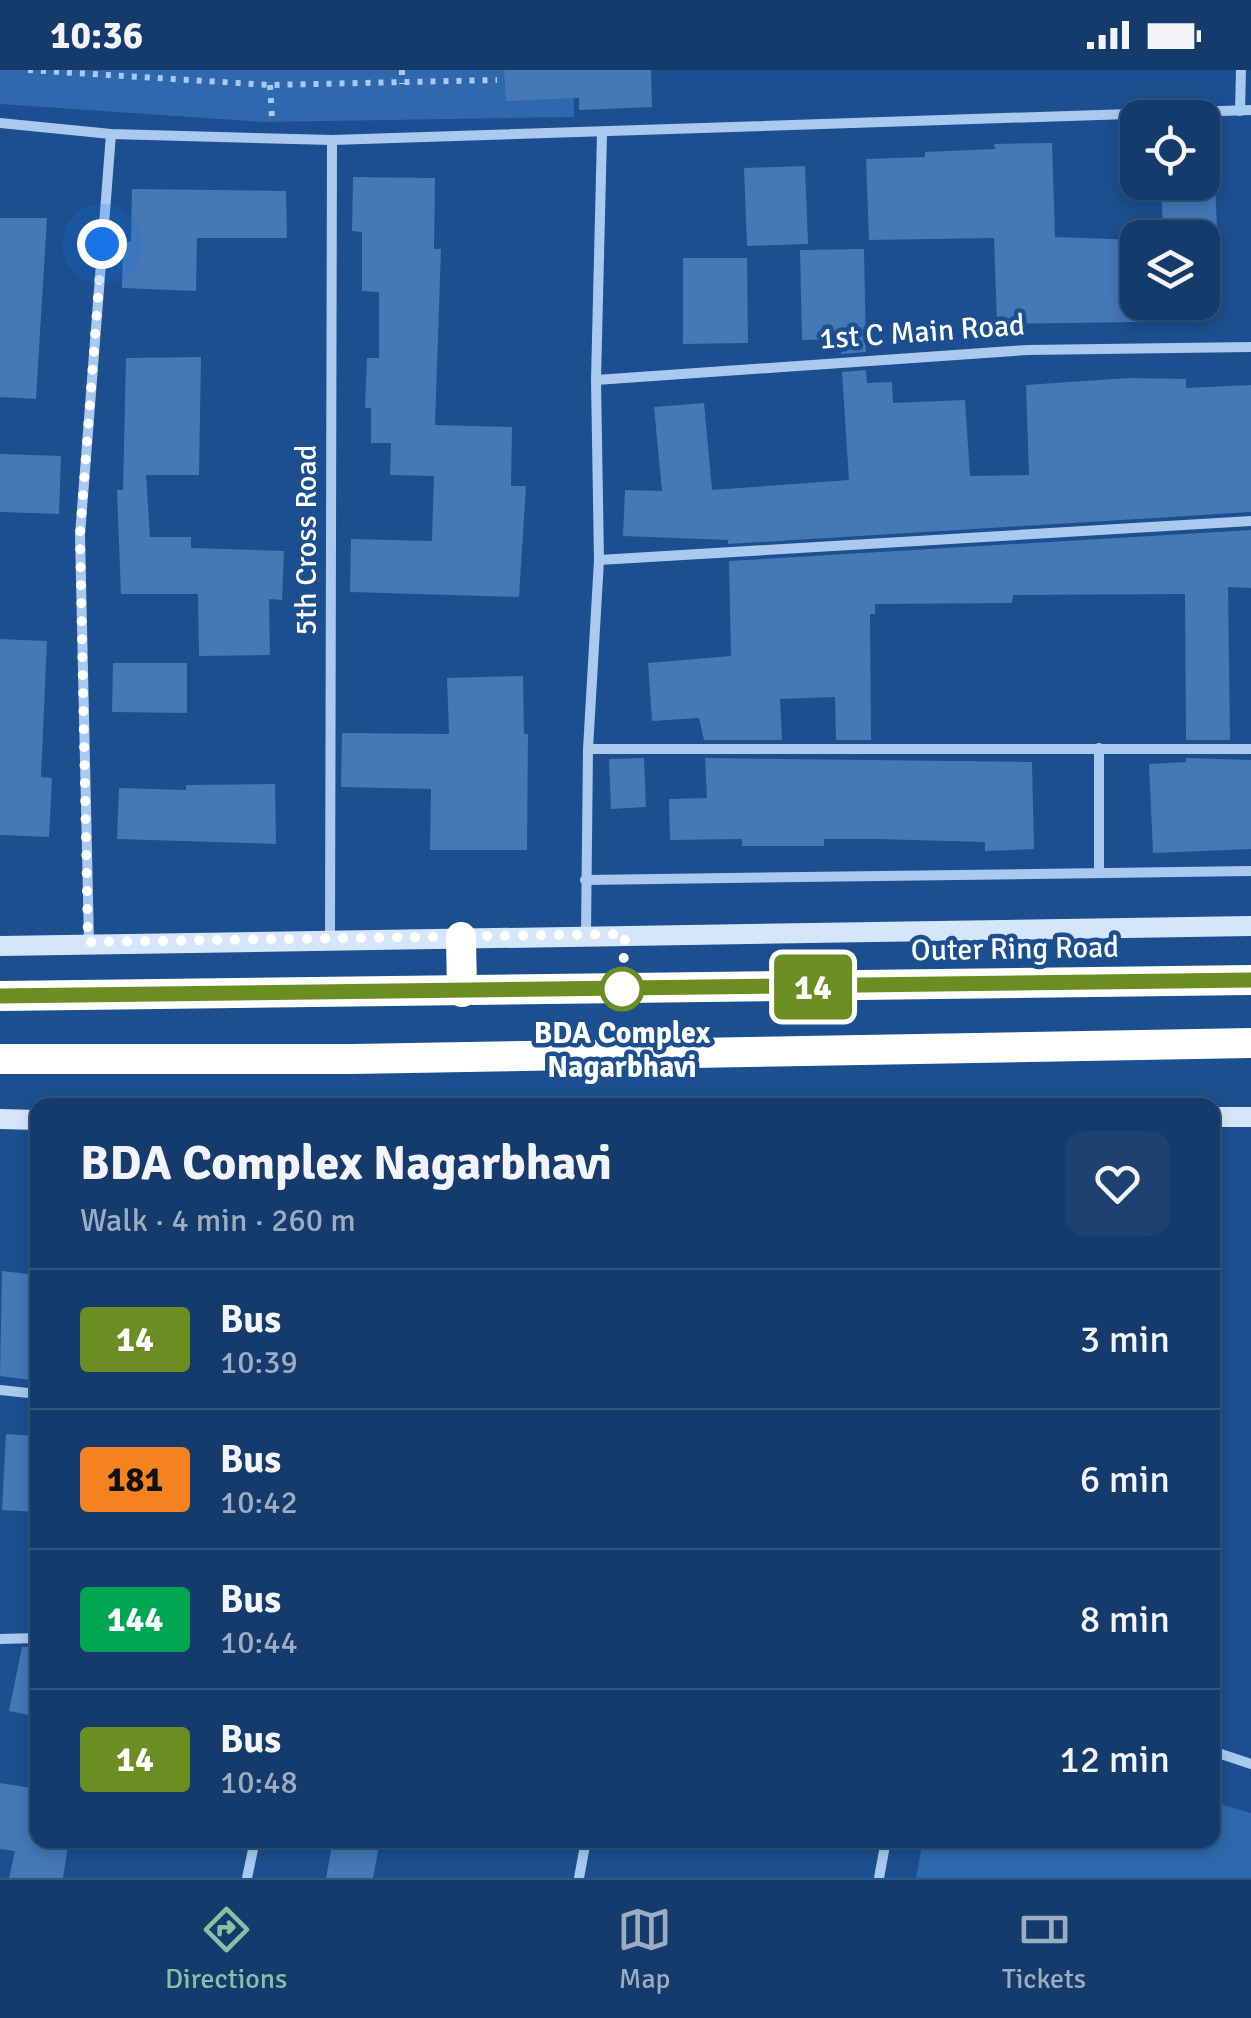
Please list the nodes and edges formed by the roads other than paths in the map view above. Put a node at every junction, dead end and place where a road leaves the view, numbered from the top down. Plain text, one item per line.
1 (1241, 70) edge
2 (1245, 111) edge
3 (0, 123) edge
4 (111, 134) junction
5 (602, 134) junction
6 (332, 140) junction
7 (1251, 347) edge
8 (596, 380) junction
9 (1251, 522) edge
10 (599, 560) junction
11 (588, 748) junction
12 (1099, 748) junction
13 (1251, 749) edge
14 (1251, 871) edge
15 (1098, 873) junction
16 (585, 880) junction
17 (1251, 926) edge
18 (586, 934) junction
19 (461, 937) junction
20 (330, 940) junction
21 (88, 942) junction
22 (0, 946) edge
23 (1251, 980) edge
24 (462, 992) junction
25 (0, 996) edge
26 (1251, 1043) edge
27 (0, 1059) edge
28 (1251, 1117) edge
29 (1220, 1118) edge
30 (0, 1120) edge
31 (30, 1120) edge
32 (0, 1390) edge
33 (30, 1393) edge
34 (30, 1638) edge
35 (0, 1639) edge
36 (1220, 1754) edge
37 (1251, 1764) edge
38 (254, 1848) edge
39 (585, 1848) edge
40 (885, 1848) edge
41 (247, 1878) edge
42 (579, 1878) edge
43 (880, 1878) edge

1 - 2 street
2 - 5 street
3 - 4 street
4 - 6 street
4 - 21 street
5 - 6 street
5 - 8 street
6 - 20 street, 5th Cross Road
7 - 8 street, 1st C Main Road
8 - 10 street
9 - 10 street
10 - 11 street
11 - 12 street
11 - 16 street
12 - 13 street
12 - 15 street
14 - 15 street
15 - 16 street
16 - 18 street
17 - 18 street
18 - 19 street
19 - 20 street
19 - 24 highway
20 - 21 street
21 - 22 street
23 - 24 highway, Outer Ring Road
24 - 25 highway, Outer Ring Road
26 - 27 highway
28 - 29 street
30 - 31 street
32 - 33 street
34 - 35 street
36 - 37 street
38 - 41 street
39 - 42 street
40 - 43 street

